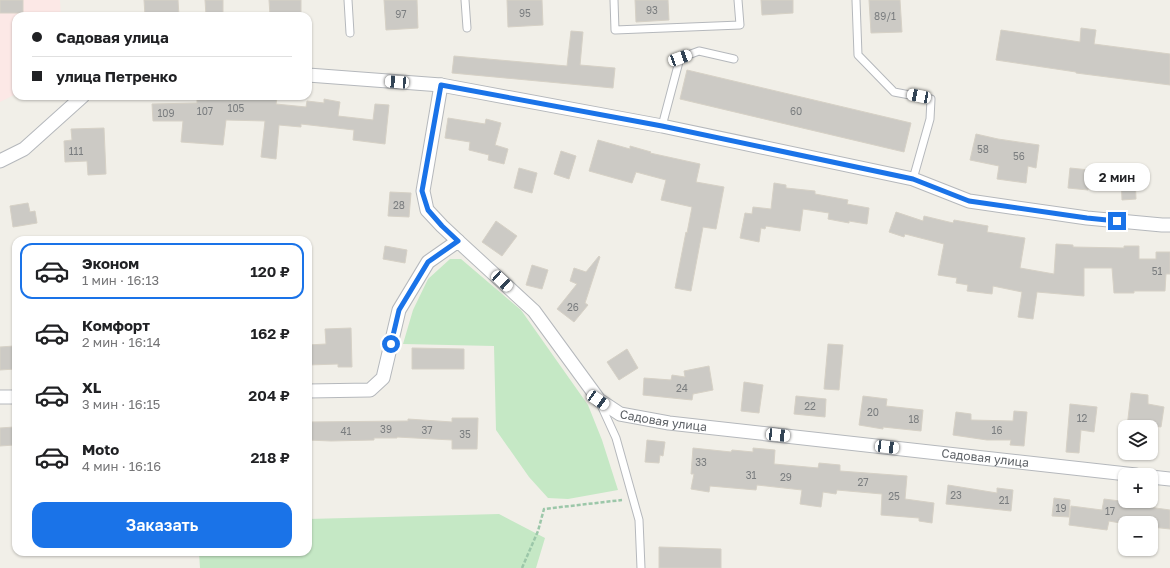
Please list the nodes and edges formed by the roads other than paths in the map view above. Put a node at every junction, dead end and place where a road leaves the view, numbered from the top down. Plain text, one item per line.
1 (348, 0) edge
2 (465, 0) edge
3 (614, 0) edge
4 (738, 0) edge
5 (856, 0) edge
6 (467, 28) dead end
7 (350, 33) dead end
8 (734, 59) dead end
9 (312, 75) edge
10 (441, 85) junction
11 (79, 100) edge
12 (662, 126) junction
13 (0, 161) edge
14 (913, 179) junction
15 (1170, 225) edge
16 (458, 241) junction
17 (312, 391) edge
18 (0, 397) edge
19 (12, 397) edge
20 (598, 400) junction
21 (1118, 473) edge
22 (1158, 478) edge
23 (1170, 479) edge
24 (641, 568) edge

1 - 7 lane
2 - 6 lane
3 - 4 lane
5 - 14 lane
8 - 12 lane
9 - 10 street
10 - 12 street
10 - 16 street, Садовая улица
11 - 13 street
12 - 14 street
14 - 15 street
16 - 17 street
16 - 20 street, Садовая улица
18 - 19 street
20 - 21 street, Садовая улица
20 - 24 lane
22 - 23 street

